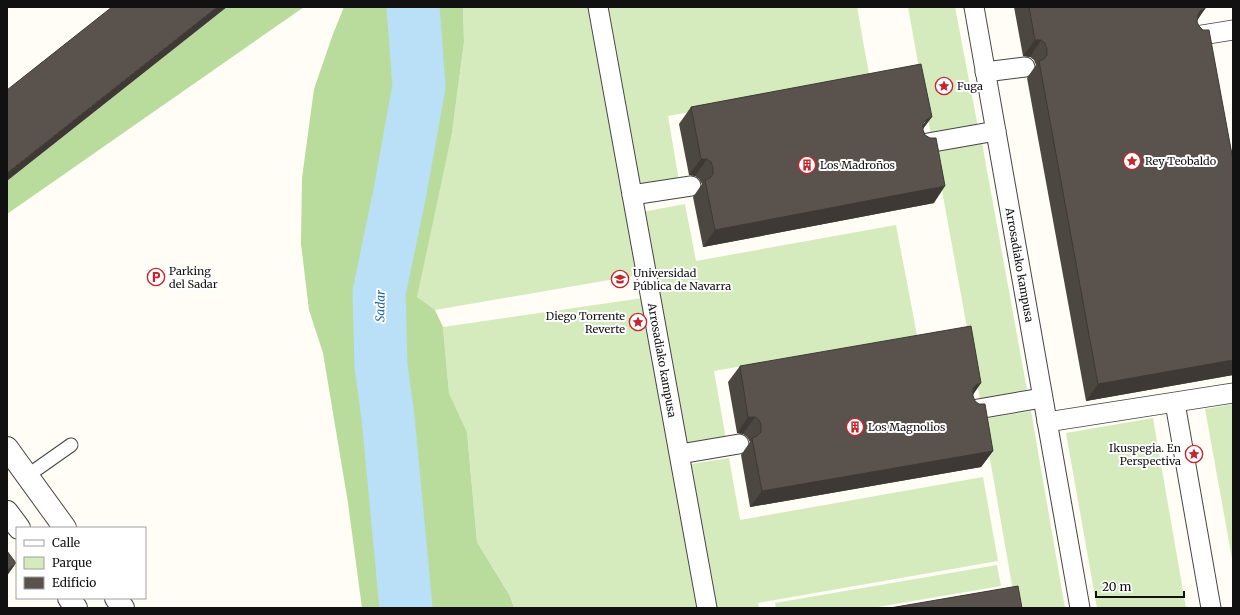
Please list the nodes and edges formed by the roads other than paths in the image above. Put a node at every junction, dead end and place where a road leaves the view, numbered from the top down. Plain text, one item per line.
1 (598, 7) edge
2 (974, 7) edge
3 (1233, 30) edge
4 (1196, 36) edge
5 (1025, 67) dead end
6 (985, 72) junction
7 (996, 131) junction
8 (922, 144) edge
9 (691, 186) dead end
10 (632, 195) junction
11 (1233, 393) edge
12 (1042, 398) junction
13 (1175, 403) junction
14 (972, 410) edge
15 (1047, 422) junction
16 (739, 444) dead end
17 (71, 445) dead end
18 (7, 448) edge
19 (680, 454) junction
20 (27, 476) junction
21 (7, 512) edge
22 (18, 527) edge
23 (64, 527) edge
24 (70, 599) edge
25 (117, 599) edge
26 (76, 608) edge
27 (123, 608) edge
28 (707, 608) edge
29 (1080, 608) edge
30 (1211, 608) edge

1 - 10 street, Arrosadiako kampusa
2 - 6 street, Arrosadiako kampusa
3 - 4 street
5 - 6 street
6 - 7 street, Arrosadiako kampusa
7 - 8 street
7 - 12 street, Arrosadiako kampusa
9 - 10 street
10 - 19 street, Arrosadiako kampusa
11 - 13 street
12 - 14 street
12 - 15 street, Arrosadiako kampusa
13 - 15 street
13 - 30 street
15 - 29 street, Arrosadiako kampusa
16 - 19 street
17 - 20 lane
18 - 20 street
19 - 28 street, Arrosadiako kampusa
20 - 23 street
21 - 22 street
24 - 26 street
25 - 27 street

